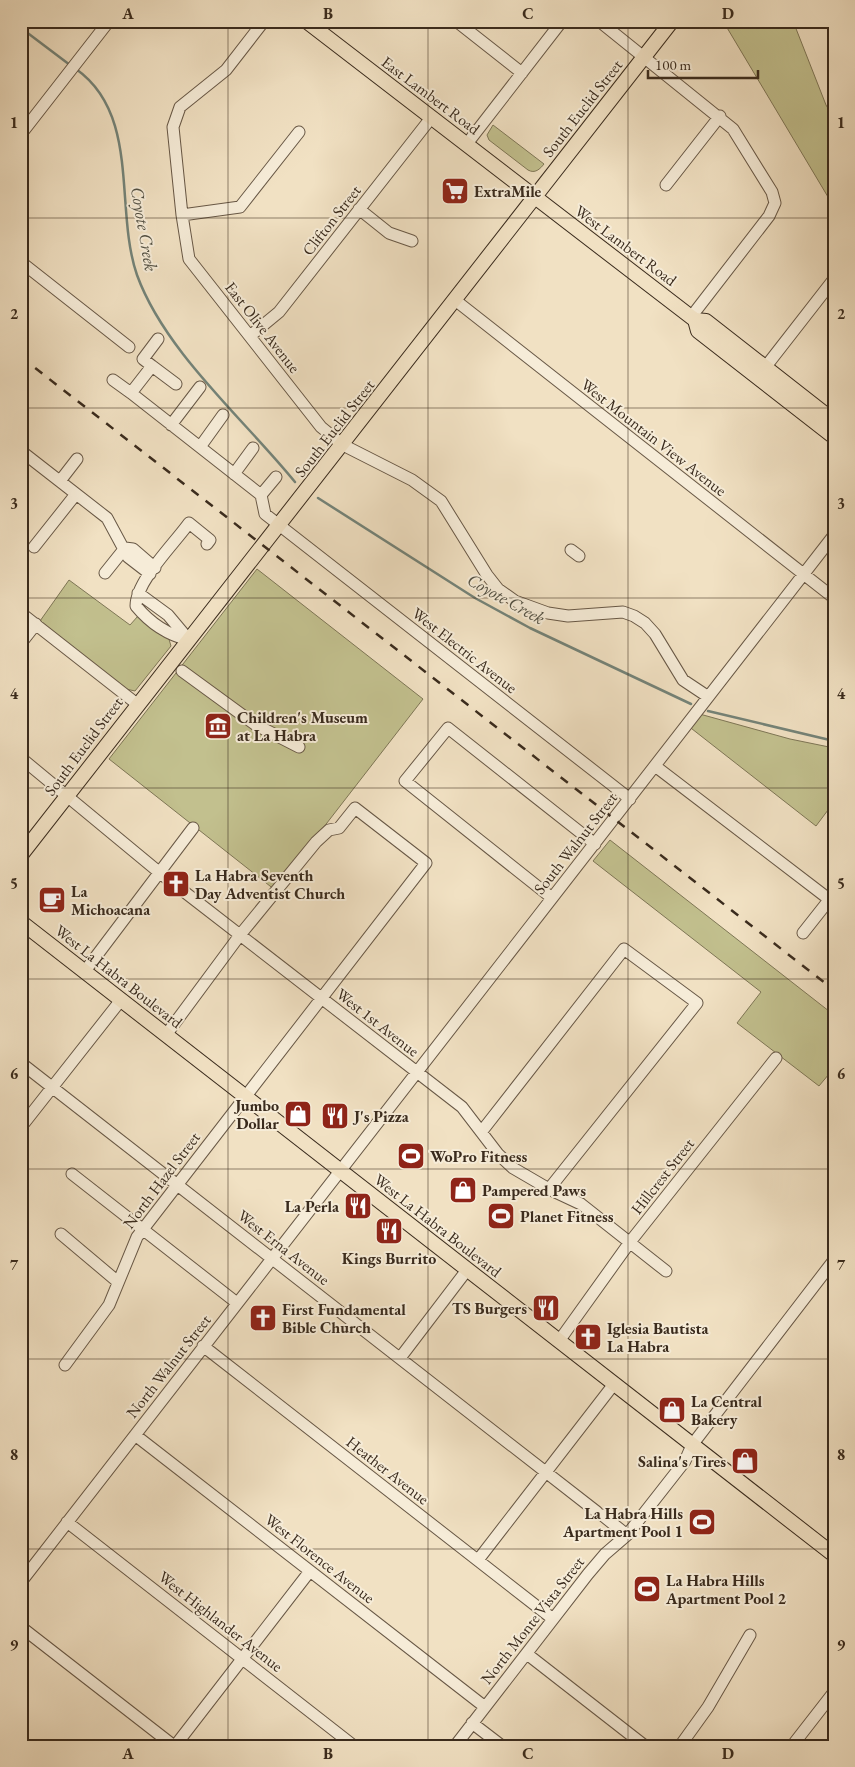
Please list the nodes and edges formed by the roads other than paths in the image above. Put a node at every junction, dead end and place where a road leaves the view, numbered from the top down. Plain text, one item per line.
1 (109, 21) edge
2 (264, 21) edge
3 (306, 21) edge
4 (456, 21) edge
5 (562, 21) edge
6 (599, 21) edge
7 (672, 21) edge
8 (644, 57) junction
9 (522, 73) junction
10 (720, 116) junction
11 (431, 118) junction
12 (299, 132) dead end
13 (21, 134) edge
14 (466, 145) junction
15 (666, 185) dead end
16 (535, 197) junction
17 (360, 210) junction
18 (182, 215) junction
19 (412, 241) dead end
20 (21, 262) edge
21 (834, 280) edge
22 (455, 300) junction
23 (693, 318) junction
24 (250, 336) junction
25 (158, 338) dead end
26 (129, 347) dead end
27 (152, 366) junction
28 (761, 373) junction
29 (113, 380) dead end
30 (176, 384) dead end
31 (200, 388) dead end
32 (131, 393) junction
33 (223, 415) dead end
34 (834, 421) edge
35 (171, 424) junction
36 (834, 437) edge
37 (343, 445) junction
38 (200, 447) junction
39 (253, 448) dead end
40 (21, 451) edge
41 (76, 459) dead end
42 (234, 474) junction
43 (276, 477) dead end
44 (60, 481) junction
45 (76, 494) junction
46 (261, 495) junction
47 (279, 526) junction
48 (834, 535) edge
49 (207, 544) dead end
50 (34, 548) dead end
51 (125, 548) junction
52 (152, 571) junction
53 (105, 574) dead end
54 (803, 574) junction
55 (834, 598) edge
56 (21, 613) edge
57 (36, 624) junction
58 (188, 640) junction
59 (21, 643) edge
60 (182, 671) dead end
61 (707, 696) junction
62 (137, 704) junction
63 (299, 747) dead end
64 (21, 758) edge
65 (655, 766) junction
66 (68, 795) junction
67 (630, 799) junction
68 (193, 828) dead end
69 (594, 844) junction
70 (21, 855) edge
71 (160, 873) junction
72 (552, 898) junction
73 (832, 899) edge
74 (21, 922) edge
75 (803, 933) dead end
76 (240, 935) junction
77 (85, 971) junction
78 (322, 998) junction
79 (122, 1000) junction
80 (166, 1034) junction
81 (776, 1058) dead end
82 (21, 1063) edge
83 (416, 1072) junction
84 (52, 1087) junction
85 (245, 1096) junction
86 (21, 1127) edge
87 (482, 1131) junction
88 (340, 1170) junction
89 (72, 1174) dead end
90 (178, 1185) junction
91 (549, 1190) junction
92 (143, 1230) junction
93 (60, 1234) dead end
94 (630, 1242) junction
95 (271, 1258) junction
96 (834, 1260) edge
97 (468, 1270) junction
98 (666, 1271) dead end
99 (118, 1282) junction
100 (237, 1303) junction
101 (559, 1341) junction
102 (203, 1346) junction
103 (400, 1358) junction
104 (65, 1365) dead end
105 (614, 1384) junction
106 (135, 1435) junction
107 (692, 1445) junction
108 (546, 1472) junction
109 (67, 1522) junction
110 (627, 1535) junction
111 (834, 1555) edge
112 (478, 1560) junction
113 (310, 1571) junction
114 (21, 1582) edge
115 (553, 1619) junction
116 (21, 1627) edge
117 (750, 1635) dead end
118 (527, 1654) junction
119 (242, 1659) junction
120 (834, 1692) edge
121 (485, 1707) junction
122 (472, 1723) junction
123 (346, 1743) edge
124 (174, 1746) edge
125 (455, 1746) edge
126 (502, 1746) edge
127 (645, 1746) edge
128 (680, 1746) edge
129 (792, 1746) edge

1 - 13 street
2 - 18 street, East Olive Avenue
3 - 11 main road, East Lambert Road
4 - 9 street
5 - 9 street
6 - 8 street
7 - 8 main road, South Euclid Street
8 - 10 street
8 - 16 main road, South Euclid Street
9 - 14 street
10 - 15 street
10 - 23 street
11 - 14 main road, East Lambert Road
11 - 17 street, Clifton Street
12 - 18 street
14 - 16 main road, East Lambert Road
16 - 22 main road, South Euclid Street
16 - 23 main road, West Lambert Road
17 - 19 street
17 - 24 street, Clifton Street
18 - 24 street, East Olive Avenue
20 - 26 street
21 - 28 street
22 - 37 main road, South Euclid Street
22 - 54 street, West Mountain View Avenue
23 - 28 main road, West Lambert Road
24 - 37 street, East Olive Avenue
25 - 27 street
27 - 30 street
27 - 32 street
28 - 34 main road, West Lambert Road
28 - 36 main road, West Lambert Road
29 - 32 street
31 - 35 street
32 - 35 street
33 - 38 street
35 - 38 street
37 - 47 main road, South Euclid Street
37 - 61 street, East Olive Avenue
38 - 42 street
39 - 42 street
40 - 44 street
41 - 44 street
42 - 46 street
43 - 46 street
44 - 45 street
45 - 50 street
45 - 51 street
46 - 47 street, West Electric Avenue
47 - 58 main road, South Euclid Street
47 - 67 street, West Electric Avenue
48 - 54 street, South Walnut Street
49 - 52 street
51 - 52 street
51 - 53 street
52 - 58 street
54 - 55 street, West Mountain View Avenue
54 - 61 street, South Walnut Street
56 - 57 street
57 - 59 street
57 - 62 street
58 - 62 main road, South Euclid Street
60 - 63 street
61 - 65 street, South Walnut Street
62 - 66 main road, South Euclid Street
64 - 66 street, West 1st Avenue
65 - 67 street, South Walnut Street
65 - 73 street
66 - 70 main road, South Euclid Street
66 - 71 street, West 1st Avenue
67 - 69 street, South Walnut Street
68 - 71 street
69 - 72 street, South Walnut Street
69 - 72 street
71 - 76 street, West 1st Avenue
71 - 77 street
72 - 83 street, South Walnut Street
73 - 75 street
74 - 77 main road, West La Habra Boulevard
76 - 78 street, West 1st Avenue
76 - 78 street, North Hazel Street
76 - 80 street
77 - 79 main road, West La Habra Boulevard
78 - 83 street, West 1st Avenue
78 - 85 street, North Hazel Street
79 - 80 main road, West La Habra Boulevard
79 - 84 street
80 - 85 main road, West La Habra Boulevard
81 - 94 street, Hillcrest Street
82 - 84 street, West Erna Avenue
83 - 87 street, West 1st Avenue
83 - 88 street, South Walnut Street
84 - 86 street
84 - 90 street, West Erna Avenue
85 - 88 main road, West La Habra Boulevard
85 - 90 street, North Hazel Street
87 - 91 street, West 1st Avenue
87 - 91 street
88 - 95 street, North Walnut Street
88 - 97 main road, West La Habra Boulevard
89 - 92 street
90 - 92 street, North Hazel Street
90 - 95 street, West Erna Avenue
91 - 94 street, West 1st Avenue
92 - 99 street, North Hazel Street
92 - 100 street
93 - 99 street
94 - 98 street, West 1st Avenue
94 - 101 street, Hillcrest Street
95 - 100 street, North Walnut Street
95 - 103 street, West Erna Avenue
96 - 107 street, North Monte Vista Street
97 - 101 main road, West La Habra Boulevard
97 - 103 street
99 - 104 street, North Hazel Street
100 - 102 street, North Walnut Street
101 - 105 main road, West La Habra Boulevard
102 - 106 street, North Walnut Street
102 - 112 street, Heather Avenue
103 - 108 street, West Erna Avenue
105 - 107 main road, West La Habra Boulevard
105 - 108 street
106 - 109 street, North Walnut Street
106 - 113 street, West Florence Avenue
107 - 110 street, North Monte Vista Street
107 - 111 main road, West La Habra Boulevard
108 - 110 street, West Erna Avenue
108 - 112 street
109 - 114 street, North Walnut Street
109 - 119 street, West Highlander Avenue
110 - 115 street, North Monte Vista Street
112 - 115 street, Heather Avenue
113 - 119 street
113 - 121 street, West Florence Avenue
115 - 118 street, North Monte Vista Street
116 - 124 street
117 - 128 street
118 - 121 street, North Monte Vista Street
118 - 127 street
119 - 123 street, West Highlander Avenue
119 - 124 street
120 - 129 street
121 - 122 street, North Monte Vista Street
122 - 125 street, North Monte Vista Street
122 - 126 street

